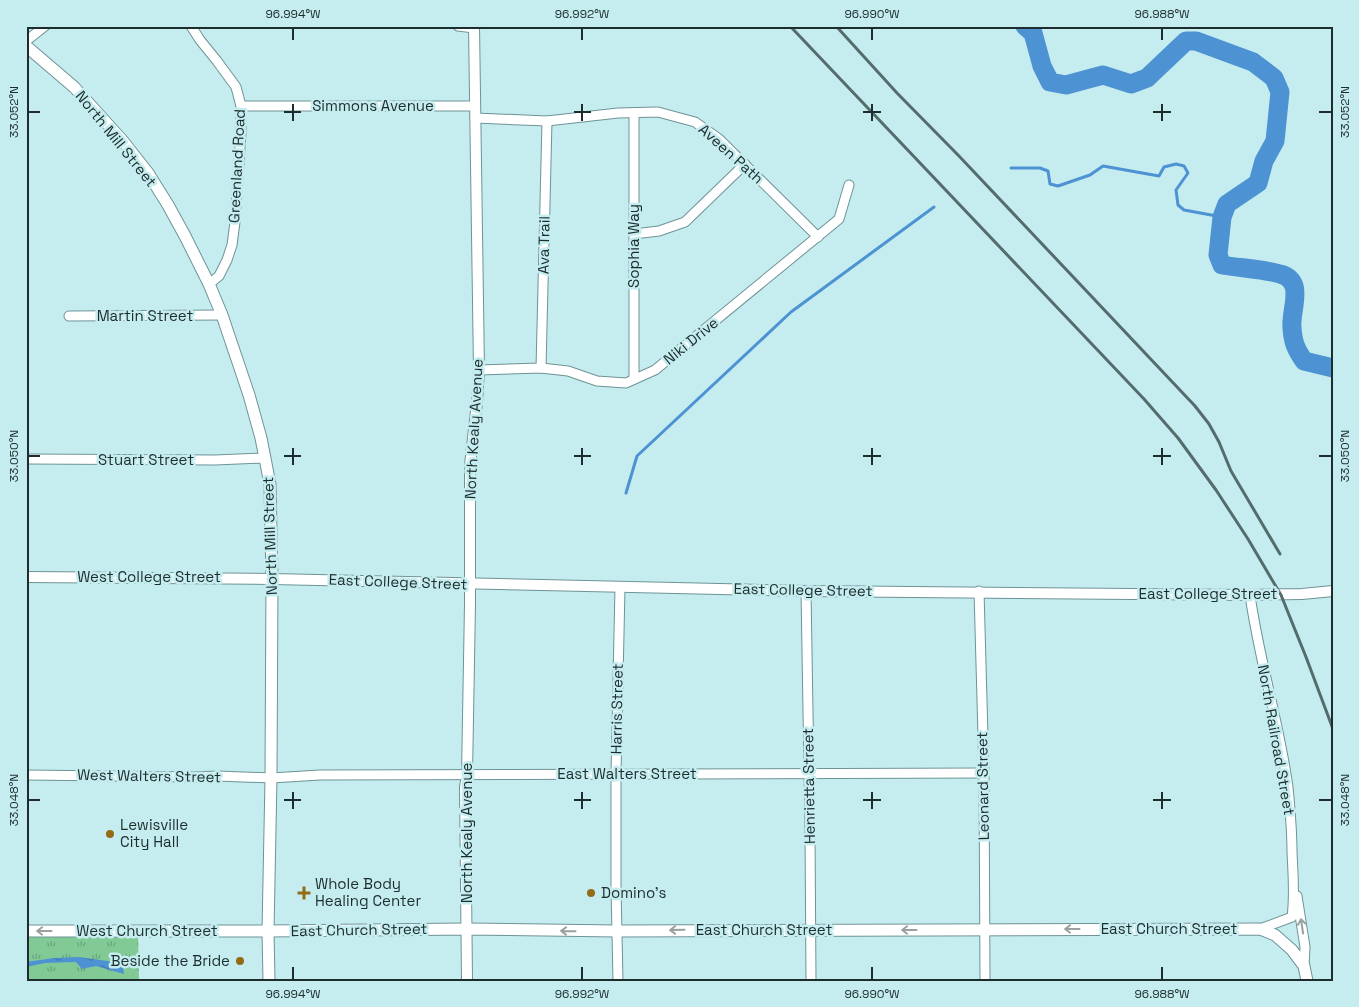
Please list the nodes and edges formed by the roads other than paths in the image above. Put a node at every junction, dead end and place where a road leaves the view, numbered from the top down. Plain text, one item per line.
1 (45, 26) edge
2 (191, 26) edge
3 (458, 26) edge
4 (474, 27) edge
5 (26, 41) edge
6 (26, 46) edge
7 (240, 106) junction
8 (475, 106) junction
9 (634, 113) junction
10 (475, 118) junction
11 (547, 121) junction
12 (745, 164) junction
13 (849, 185) dead end
14 (634, 234) junction
15 (818, 237) junction
16 (209, 284) junction
17 (222, 315) junction
18 (69, 316) dead end
19 (541, 368) junction
20 (479, 370) junction
21 (634, 379) junction
22 (265, 458) junction
23 (26, 459) edge
24 (26, 577) edge
25 (272, 578) junction
26 (470, 584) junction
27 (620, 587) junction
28 (806, 591) junction
29 (979, 591) junction
30 (1333, 591) edge
31 (1250, 595) junction
32 (984, 773) junction
33 (616, 774) junction
34 (808, 774) junction
35 (26, 775) edge
36 (466, 775) junction
37 (271, 778) junction
38 (1294, 886) junction
39 (1260, 929) junction
40 (466, 930) junction
41 (811, 930) junction
42 (985, 930) junction
43 (26, 931) edge
44 (268, 931) junction
45 (617, 931) junction
46 (1304, 966) junction
47 (269, 981) edge
48 (467, 981) edge
49 (618, 981) edge
50 (811, 981) edge
51 (985, 981) edge
52 (1307, 981) edge

1 - 5 street
2 - 7 street, Greenland Road
3 - 4 street
4 - 8 street, North Kealy Avenue
6 - 16 main road, North Mill Street
7 - 8 street, Simmons Avenue
7 - 16 street, Greenland Road
8 - 10 street, North Kealy Avenue
9 - 11 street, Aveen Path
9 - 12 street, Aveen Path
9 - 14 street, Sophia Way
10 - 11 street, Aveen Path
10 - 20 street, North Kealy Avenue
11 - 19 street, Ava Trail
12 - 14 street
12 - 15 street, Aveen Path
13 - 15 street, Niki Drive
14 - 21 street, Sophia Way
15 - 21 street, Niki Drive
16 - 17 main road, North Mill Street
17 - 18 street, Martin Street
17 - 22 main road, North Mill Street
19 - 20 street, Niki Drive
19 - 21 street, Niki Drive
20 - 26 street, North Kealy Avenue
22 - 23 street, Stuart Street
22 - 25 main road, North Mill Street
24 - 25 street, West College Street
25 - 26 street, East College Street
25 - 37 main road, North Mill Street
26 - 27 street, East College Street
26 - 36 street, North Kealy Avenue
27 - 28 street, East College Street
27 - 33 street, Harris Street
28 - 29 street, East College Street
28 - 34 street, Henrietta Street
29 - 31 street, East College Street
29 - 32 street, Leonard Street
30 - 31 street, East College Street
31 - 38 street, North Railroad Street
32 - 34 street, East Walters Street
32 - 42 street, Leonard Street
33 - 34 street, East Walters Street
33 - 36 street, East Walters Street
33 - 45 street, Harris Street
34 - 41 street, Henrietta Street
35 - 37 street, West Walters Street
36 - 37 street, East Walters Street
36 - 40 street, North Kealy Avenue
37 - 44 main road, North Mill Street
38 - 39 street, North Railroad Street
46 -> 38 street, North Railroad Street
39 -> 42 main road, East Church Street
39 - 46 main road, North Railroad Street
40 - 44 main road, East Church Street
45 -> 40 main road, East Church Street
40 - 48 street, North Kealy Avenue
42 -> 41 main road, East Church Street
41 -> 45 main road, East Church Street
41 - 50 street, Henrietta Street
42 - 51 street, Leonard Street
44 -> 43 main road, West Church Street
44 - 47 main road, North Mill Street
45 - 49 street, Harris Street
46 - 52 main road, North Railroad Street

